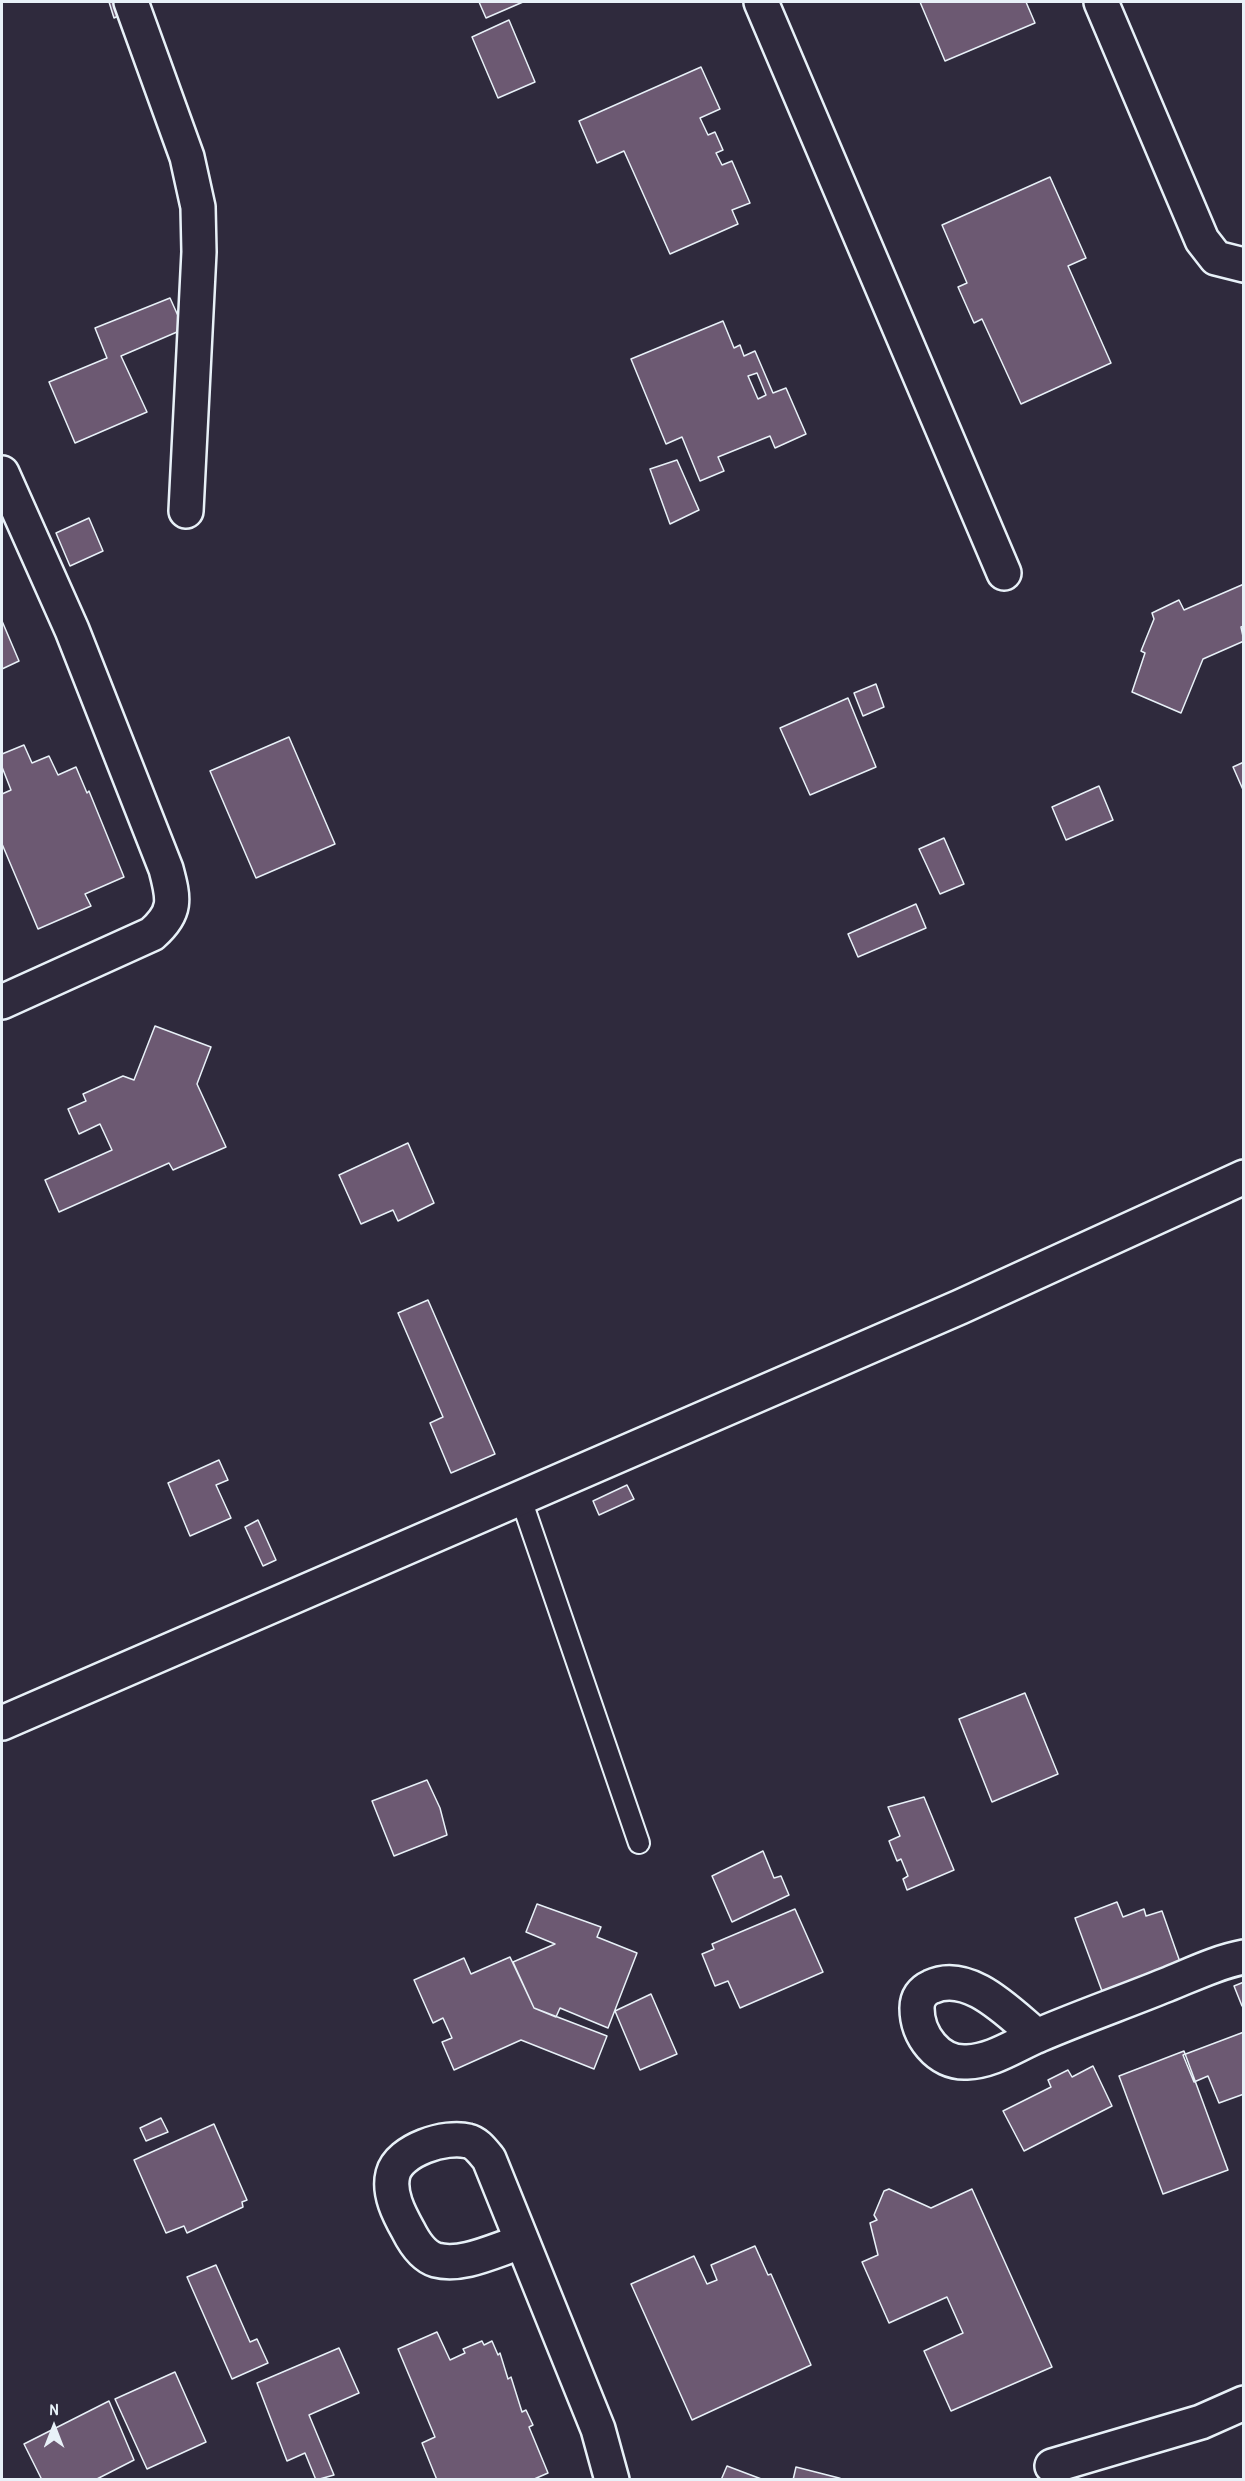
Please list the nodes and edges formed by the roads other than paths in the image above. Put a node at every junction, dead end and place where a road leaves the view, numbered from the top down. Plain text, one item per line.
1 (131, 2) edge
2 (761, 2) edge
3 (1101, 2) edge
4 (1244, 265) edge
5 (2, 473) edge
6 (186, 511) dead end
7 (1004, 573) dead end
8 (2, 1002) edge
9 (1244, 1177) edge
10 (521, 1499) junction
11 (2, 1723) edge
12 (639, 1843) dead end
13 (1244, 1957) edge
14 (1037, 2036) dead end
15 (521, 2242) dead end
16 (1244, 2403) edge
17 (1052, 2466) dead end
18 (612, 2480) edge

1 - 6 street
2 - 7 street
3 - 4 street
5 - 8 street
9 - 10 street
10 - 11 street
10 - 12 lane
13 - 14 street
15 - 18 street
16 - 17 street

